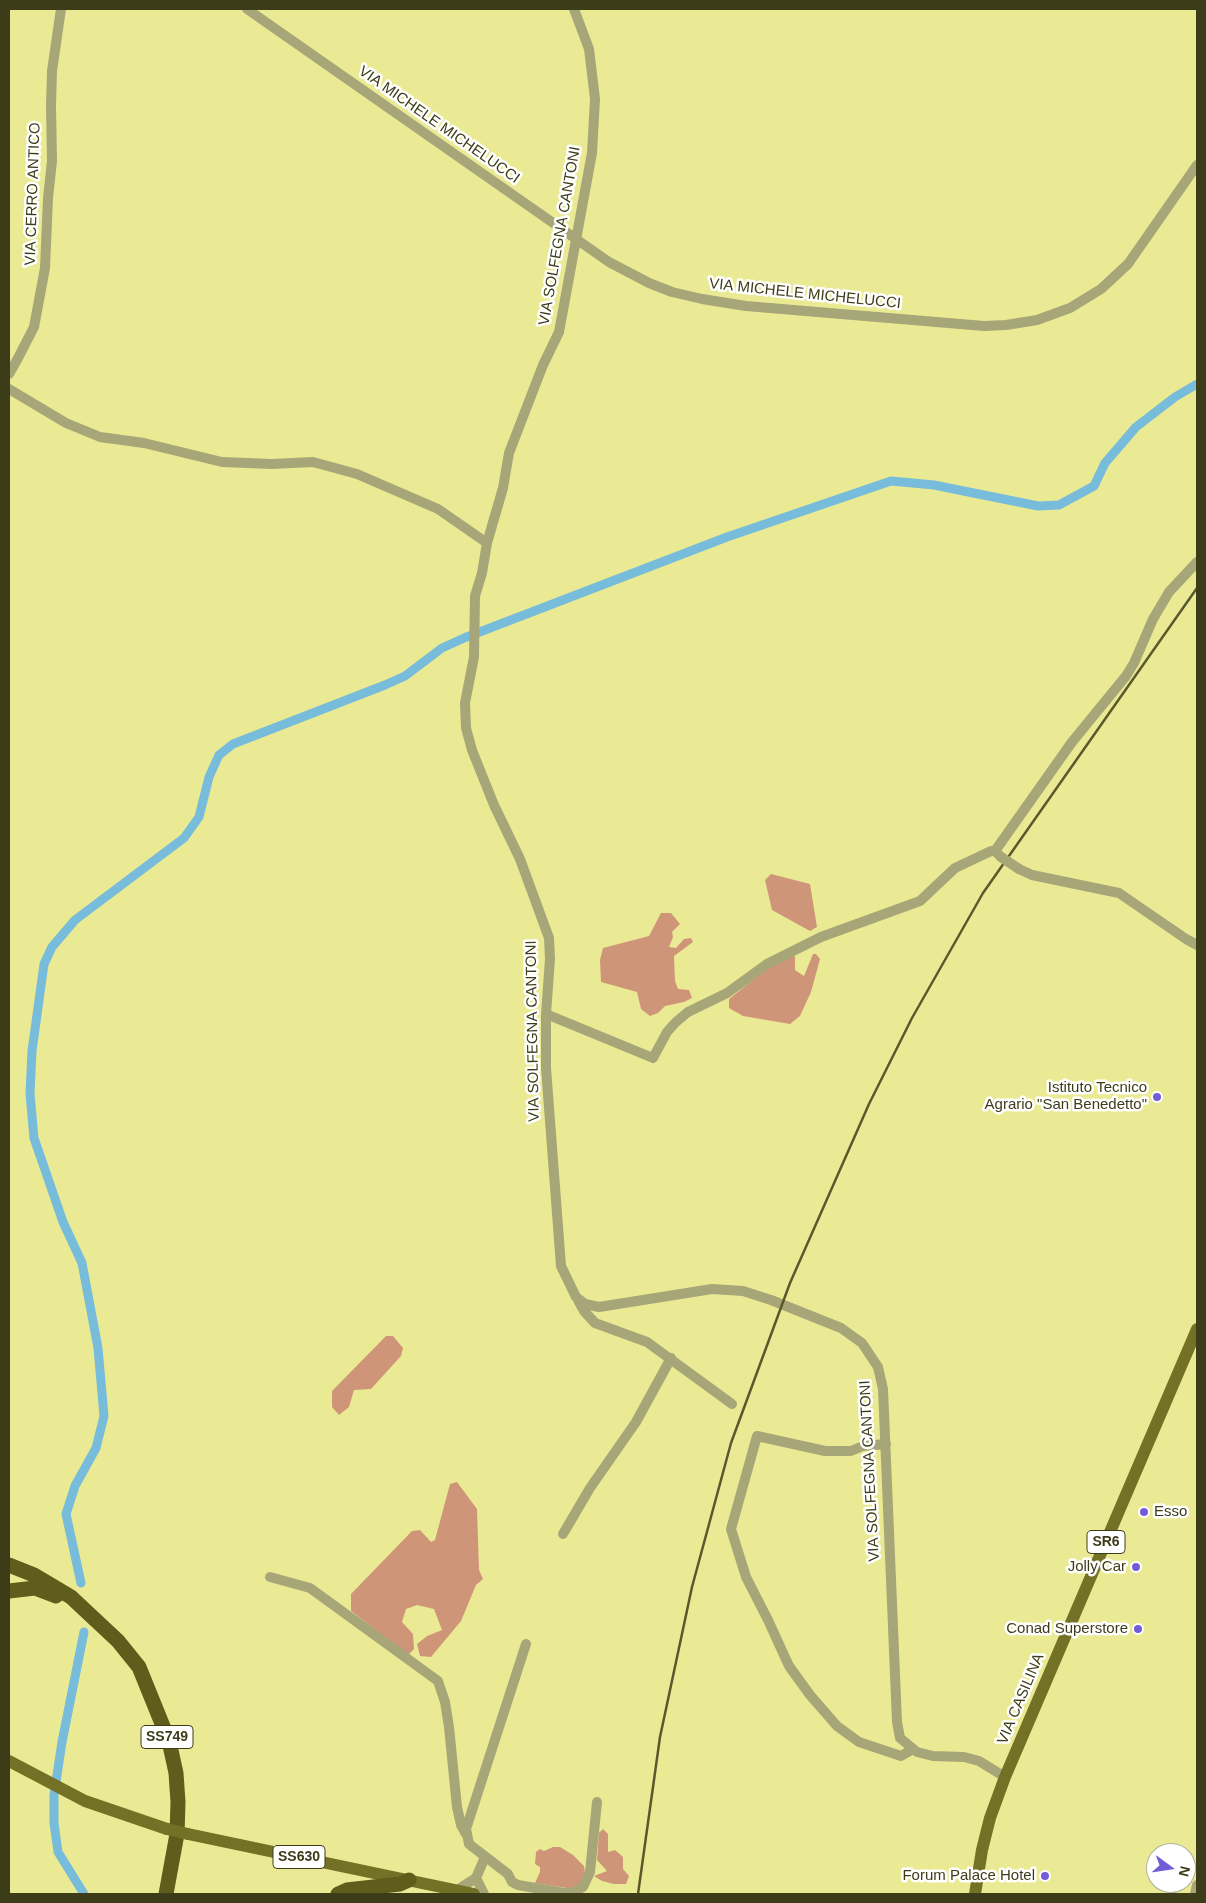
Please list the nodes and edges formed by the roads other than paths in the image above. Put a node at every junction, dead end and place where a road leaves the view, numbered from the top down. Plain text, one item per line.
1 (61, 9) edge
2 (247, 9) edge
3 (574, 9) edge
4 (1197, 165) edge
5 (576, 240) junction
6 (9, 374) edge
7 (9, 389) edge
8 (487, 543) junction
9 (1197, 562) edge
10 (998, 854) junction
11 (1197, 945) edge
12 (546, 1014) junction
13 (576, 1297) junction
14 (606, 1306) junction
15 (604, 1327) junction
16 (1197, 1329) edge
17 (671, 1358) junction
18 (732, 1404) dead end
19 (886, 1444) junction
20 (563, 1534) dead end
21 (9, 1565) edge
22 (270, 1578) dead end
23 (9, 1591) edge
24 (80, 1606) junction
25 (526, 1644) dead end
26 (913, 1749) junction
27 (9, 1760) edge
28 (1005, 1777) junction
29 (597, 1802) dead end
30 (467, 1835) junction
31 (485, 1857) junction
32 (476, 1878) junction
33 (409, 1880) junction
34 (1197, 1885) edge
35 (457, 1890) junction
36 (166, 1894) edge
37 (338, 1894) edge
38 (474, 1894) edge
39 (484, 1894) edge
40 (975, 1894) edge
41 (1195, 1894) edge

1 - 6 street, VIA CERRO ANTICO
2 - 5 street, VIA MICHELE MICHELUCCI
3 - 5 street, VIA SOLFEGNA CANTONI
4 - 5 street, VIA MICHELE MICHELUCCI
5 - 8 street, VIA SOLFEGNA CANTONI
7 - 8 street
8 - 12 street, VIA SOLFEGNA CANTONI
9 - 10 street
10 - 11 street, bridge
10 - 12 street
12 - 13 street, VIA SOLFEGNA CANTONI
13 - 14 street, VIA SOLFEGNA CANTONI
13 - 15 street
14 - 15 street
14 - 19 street, VIA SOLFEGNA CANTONI
15 - 17 street
16 - 28 main road, VIA CASILINA / SR6
17 - 18 street
17 - 20 street
19 - 26 street, VIA SOLFEGNA CANTONI
19 - 26 street
21 - 24 highway
22 - 30 street
23 - 24 highway
24 - 36 highway, SS749
25 - 30 street
26 - 28 street
27 - 33 main road, SS630, bridge
28 - 40 main road, VIA CASILINA / SR6
29 - 31 street
30 - 31 street
31 - 32 street
32 - 35 street
32 - 39 street
33 - 35 main road, SS630
33 - 37 highway
34 - 41 street
35 - 38 main road, SS630

